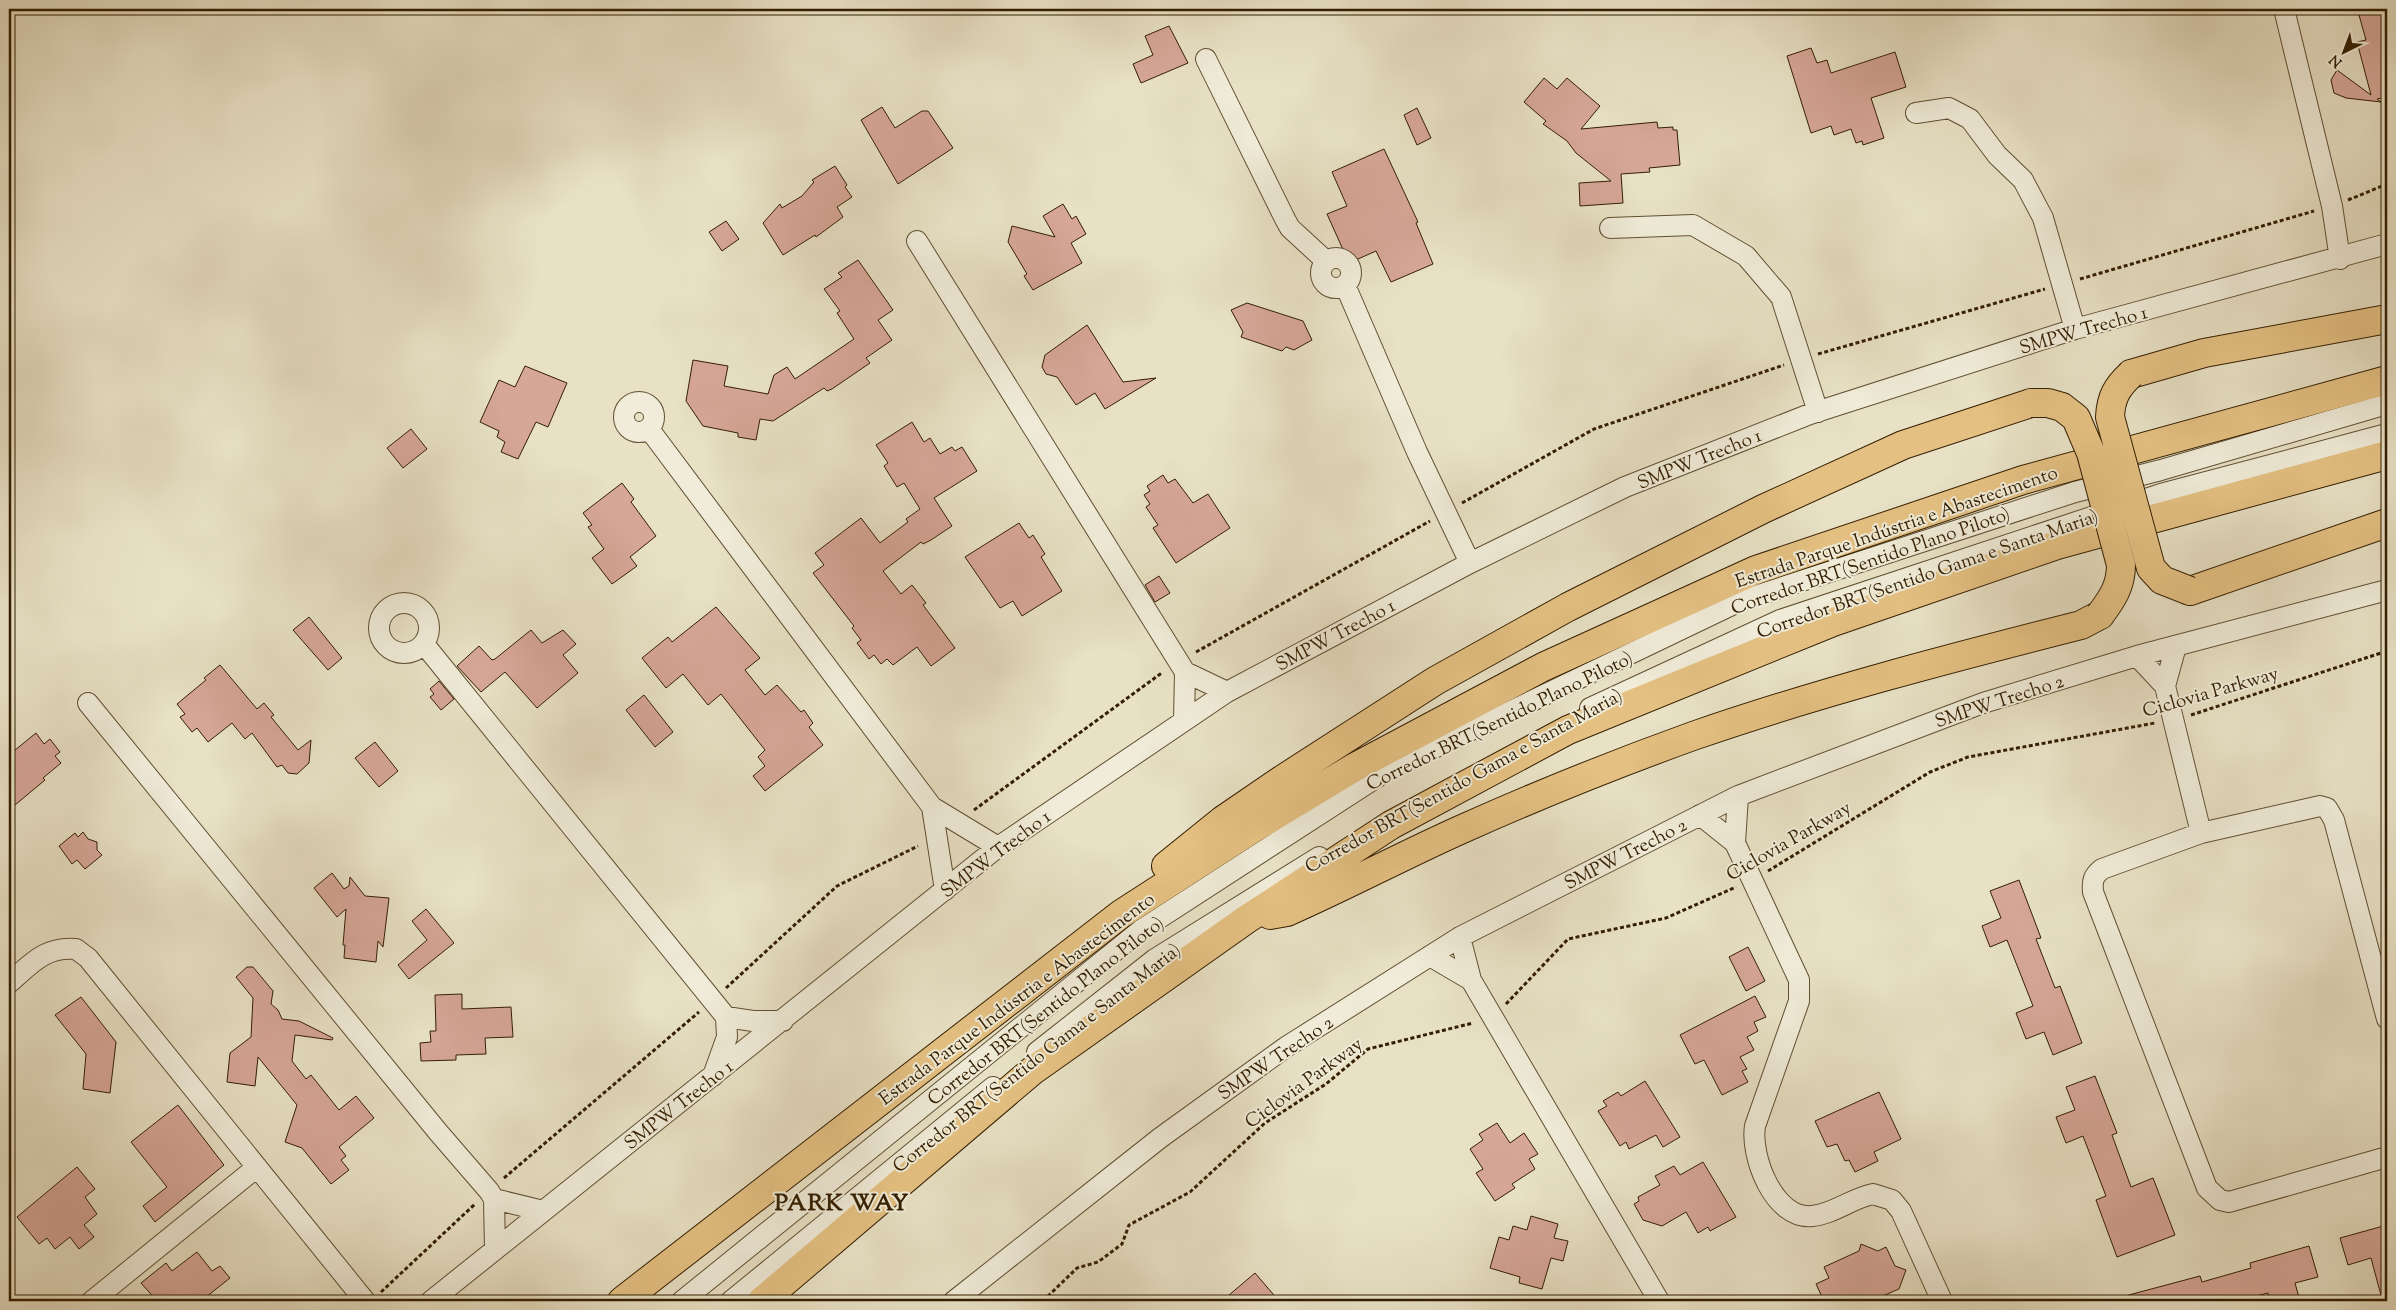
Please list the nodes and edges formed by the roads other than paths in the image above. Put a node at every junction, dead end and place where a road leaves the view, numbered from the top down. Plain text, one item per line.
1 (2284, 9) edge
2 (1206, 59) dead end
3 (1916, 113) dead end
4 (1610, 228) dead end
5 (917, 241) dead end
6 (2387, 244) edge
7 (2340, 259) junction
8 (2387, 319) edge
9 (2075, 329) junction
10 (2387, 380) edge
11 (2387, 404) edge
12 (1818, 412) junction
13 (649, 429) dead end
14 (2387, 434) edge
15 (2387, 455) edge
16 (2387, 523) edge
17 (1470, 562) junction
18 (2387, 590) edge
19 (424, 644) dead end
20 (2176, 646) junction
21 (2137, 656) junction
22 (1184, 672) junction
23 (2164, 686) junction
24 (1227, 692) junction
25 (88, 703) dead end
26 (1184, 721) junction
27 (1738, 796) junction
28 (932, 807) junction
29 (1700, 815) junction
30 (2201, 833) junction
31 (1736, 843) junction
32 (998, 847) junction
33 (945, 890) junction
34 (1121, 914) junction
35 (1247, 919) junction
36 (1460, 937) junction
37 (1430, 956) junction
38 (1471, 980) junction
39 (9, 983) edge
40 (726, 1017) junction
41 (2387, 1019) edge
42 (783, 1021) junction
43 (712, 1077) junction
44 (2387, 1157) edge
45 (257, 1167) junction
46 (494, 1199) junction
47 (544, 1211) junction
48 (495, 1250) junction
49 (92, 1301) edge
50 (365, 1301) edge
51 (431, 1301) edge
52 (622, 1301) edge
53 (682, 1301) edge
54 (731, 1301) edge
55 (762, 1301) edge
56 (954, 1301) edge
57 (1659, 1301) edge
58 (1942, 1301) edge

1 - 7 street
2 - 17 street
3 - 9 street
4 - 12 street
5 - 22 street
6 - 7 street, SMPW Trecho 1
7 - 9 street, SMPW Trecho 1
8 - 16 highway, bridge
9 - 12 street, SMPW Trecho 1
10 - 34 highway, Estrada Parque Indústria e Abastecimento
11 - 53 street, Corredor BRT(Sentido Plano Piloto)
12 - 17 street, SMPW Trecho 1
13 - 28 street
14 - 54 street, Corredor BRT(Sentido Gama e Santa Maria)
15 - 35 highway
17 - 24 street, SMPW Trecho 1
18 - 20 street, SMPW Trecho 2
19 - 40 street
20 - 21 street, SMPW Trecho 2
20 - 23 street
21 - 23 street
21 - 27 street, SMPW Trecho 2
22 - 24 street
22 - 26 street
23 - 30 street
24 - 26 street, SMPW Trecho 1
25 - 46 street
26 - 32 street, SMPW Trecho 1
27 - 29 street, SMPW Trecho 2
27 - 31 street
28 - 32 street
28 - 33 street
29 - 31 street
29 - 36 street, SMPW Trecho 2
30 - 41 street
30 - 44 street
31 - 58 street
32 - 33 street, SMPW Trecho 1
33 - 42 street, SMPW Trecho 1
34 - 35 highway, bridge
34 - 52 highway, Estrada Parque Indústria e Abastecimento
35 - 55 highway
36 - 37 street, SMPW Trecho 2
36 - 38 street
37 - 38 street
37 - 56 street, SMPW Trecho 2
38 - 57 street
39 - 45 street
40 - 42 street
40 - 43 street
42 - 43 street, SMPW Trecho 1
43 - 47 street, SMPW Trecho 1
45 - 49 street
45 - 50 street
46 - 47 street
46 - 48 street
47 - 48 street, SMPW Trecho 1
48 - 51 street, SMPW Trecho 1

